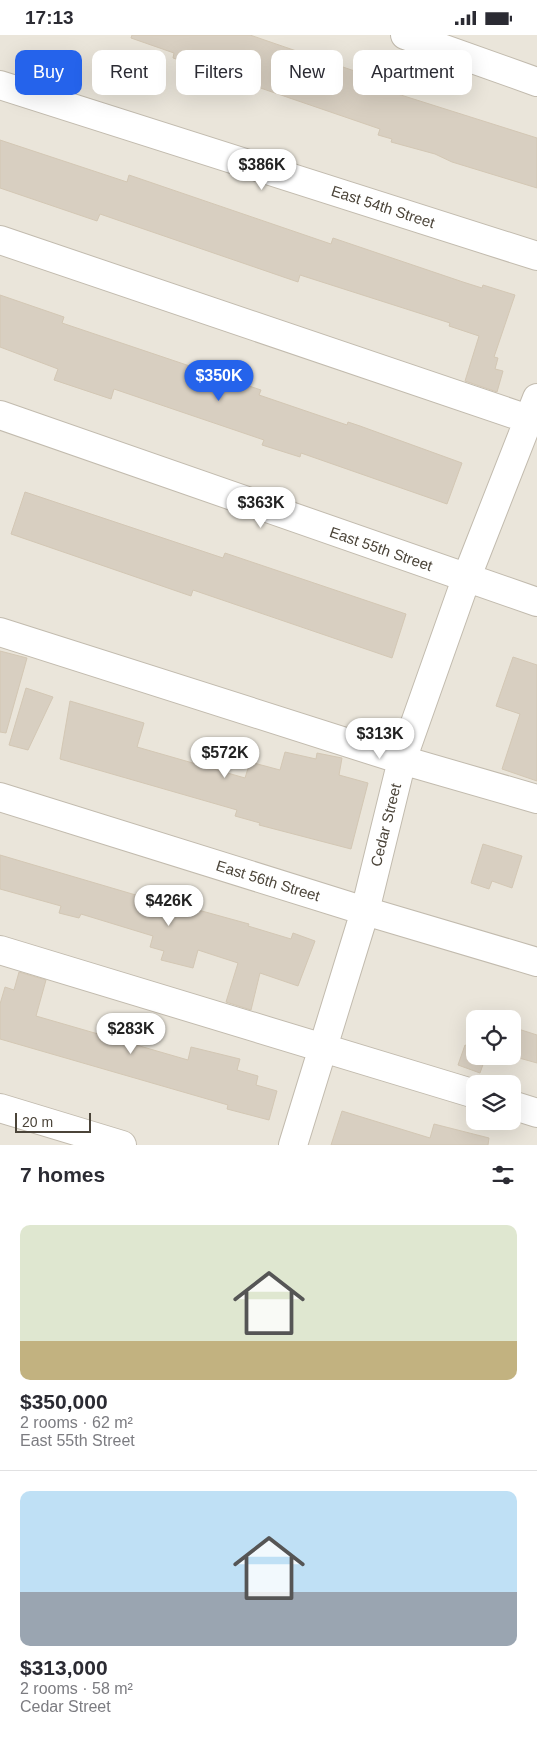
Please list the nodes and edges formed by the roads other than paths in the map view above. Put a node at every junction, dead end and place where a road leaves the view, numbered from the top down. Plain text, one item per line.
1 (405, 35) edge
2 (537, 82) edge
3 (0, 85) edge
4 (0, 240) edge
5 (537, 256) edge
6 (534, 413) edge
7 (0, 415) edge
8 (466, 579) junction
9 (537, 602) edge
10 (0, 632) edge
11 (402, 760) junction
12 (0, 797) edge
13 (537, 799) edge
14 (365, 911) junction
15 (0, 951) edge
16 (537, 962) edge
17 (323, 1048) junction
18 (466, 1091) edge
19 (0, 1108) edge
20 (521, 1108) edge
21 (537, 1113) edge
22 (122, 1145) edge
23 (293, 1145) edge

1 - 2 street
3 - 5 street, East 54th Street
4 - 6 street
6 - 8 street, Cedar Street
7 - 8 street, East 55th Street
8 - 9 street, East 55th Street
8 - 11 street, Cedar Street
10 - 11 street
11 - 13 street
11 - 14 street, Cedar Street
12 - 14 street, East 56th Street
14 - 16 street, East 56th Street
14 - 17 street, Cedar Street
15 - 17 street
17 - 18 street
17 - 23 street, Cedar Street
19 - 22 street
20 - 21 street

